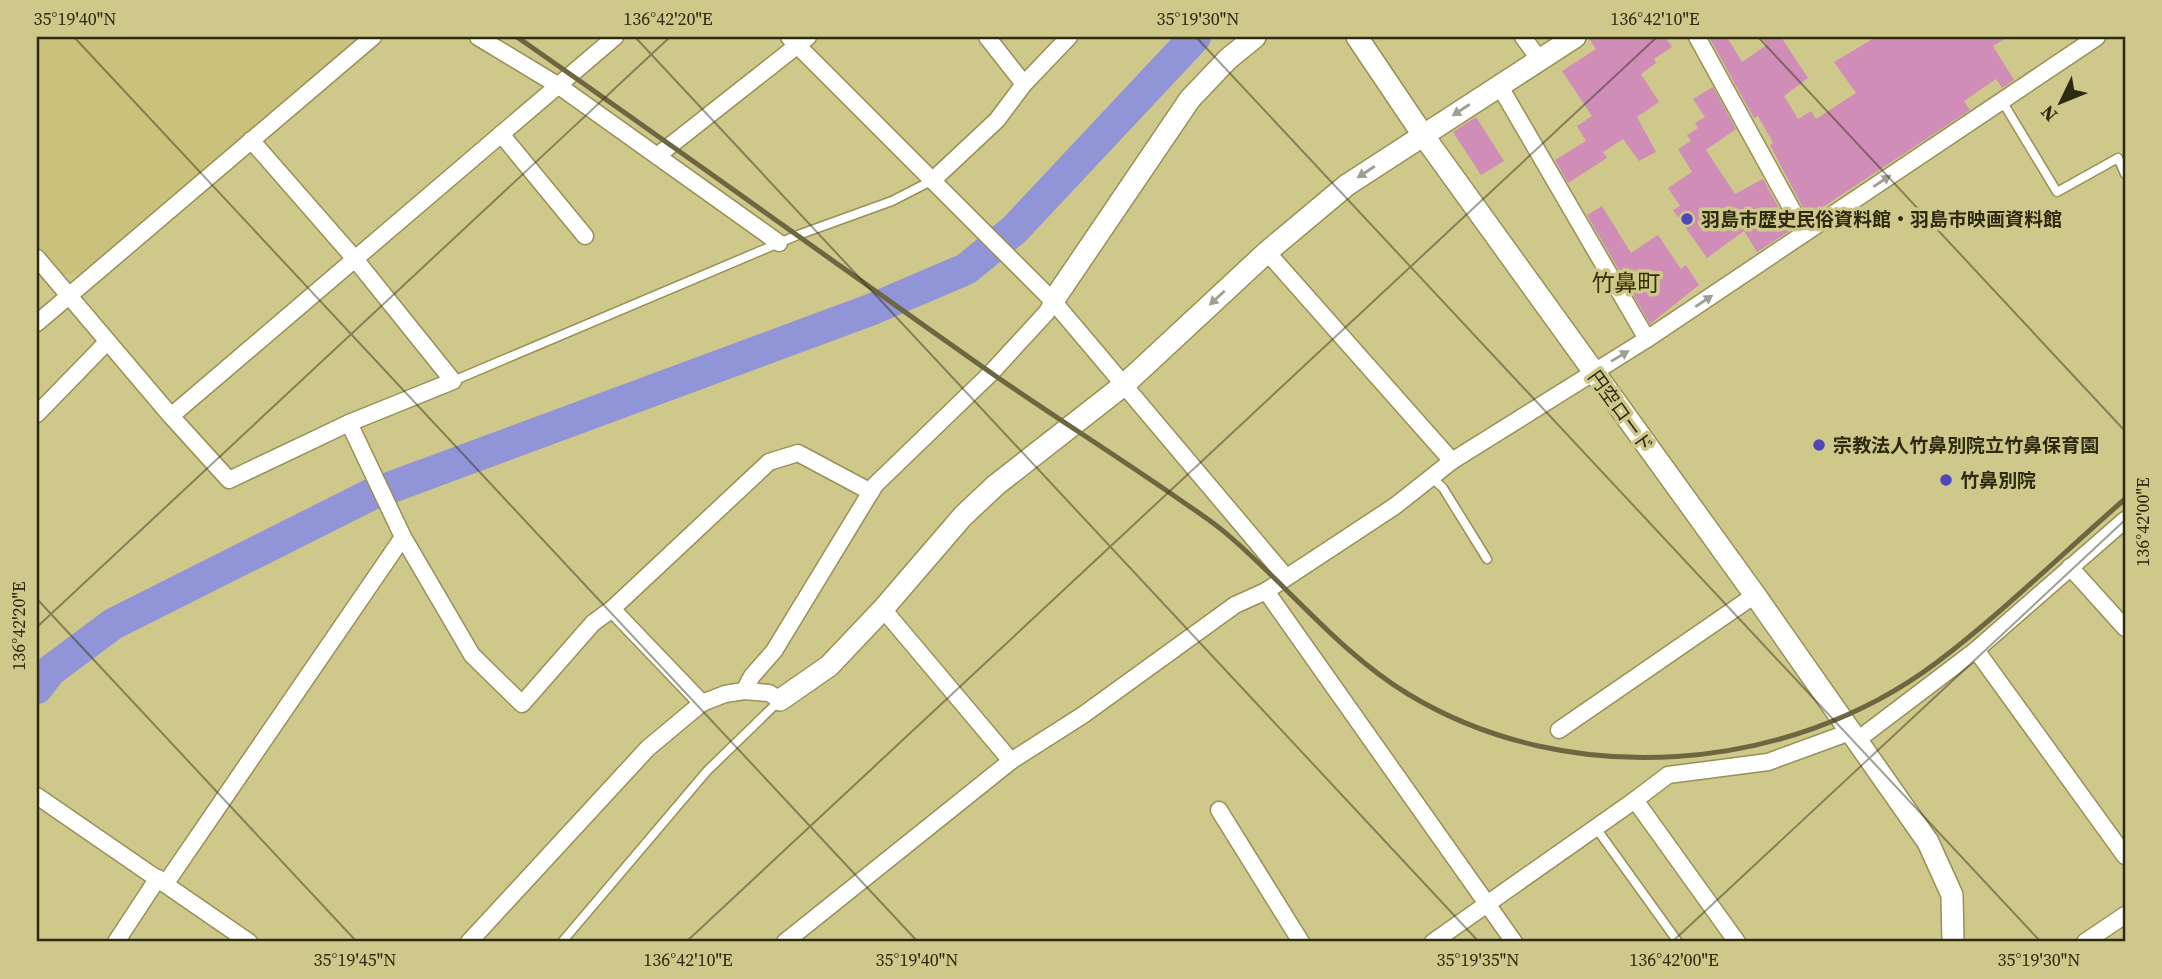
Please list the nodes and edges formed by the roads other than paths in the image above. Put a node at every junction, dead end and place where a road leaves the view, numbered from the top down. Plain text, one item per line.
1 (373, 37) edge
2 (478, 37) edge
3 (615, 37) edge
4 (988, 37) edge
5 (1069, 37) edge
6 (1255, 37) edge
7 (1357, 37) edge
8 (1522, 37) edge
9 (1575, 37) edge
10 (1697, 37) edge
11 (2097, 37) edge
12 (798, 39) edge
13 (1539, 59) junction
14 (1024, 84) junction
15 (1499, 85) junction
16 (559, 86) junction
17 (2002, 101) junction
18 (501, 134) junction
19 (1423, 135) junction
20 (251, 140) junction
21 (657, 156) junction
22 (2125, 174) edge
23 (933, 180) junction
24 (1805, 233) junction
25 (585, 236) dead end
26 (779, 243) junction
27 (1267, 251) junction
28 (37, 258) edge
29 (355, 259) junction
30 (69, 295) junction
31 (1053, 301) junction
32 (37, 323) edge
33 (1647, 339) junction
34 (107, 342) junction
35 (1592, 372) junction
36 (453, 381) junction
37 (1125, 384) junction
38 (37, 414) edge
39 (171, 416) junction
40 (349, 423) junction
41 (1452, 461) junction
42 (1431, 477) junction
43 (871, 492) junction
44 (2125, 520) edge
45 (402, 537) junction
46 (1487, 559) dead end
47 (2070, 567) junction
48 (1286, 577) junction
49 (1266, 591) junction
50 (1755, 595) junction
51 (612, 609) junction
52 (883, 609) junction
53 (2125, 628) edge
54 (1976, 650) junction
55 (744, 691) junction
56 (780, 700) junction
57 (702, 703) junction
58 (1559, 730) dead end
59 (1853, 736) junction
60 (1011, 761) junction
61 (37, 796) edge
62 (1634, 800) junction
63 (1219, 810) dead end
64 (1596, 828) junction
65 (2125, 856) edge
66 (162, 881) junction
67 (1487, 904) junction
68 (2125, 915) edge
69 (116, 942) edge
70 (249, 942) edge
71 (469, 942) edge
72 (562, 942) edge
73 (785, 942) edge
74 (1301, 942) edge
75 (1433, 942) edge
76 (1514, 942) edge
77 (1678, 942) edge
78 (1737, 942) edge
79 (1953, 942) edge
80 (2085, 942) edge

1 - 20 street
2 - 16 street
3 - 16 street
4 - 14 street
5 - 14 street
6 - 31 street
7 - 19 street, 円空ロード
8 - 13 street
9 - 13 street
10 - 24 street
11 - 17 street
12 - 21 street
12 - 23 street
13 - 15 street
14 - 23 street
15 -> 19 street
15 - 33 street
16 - 18 street
16 - 21 street
17 - 22 lane
24 -> 17 street
18 - 25 street
18 - 29 street
19 -> 27 street
19 - 35 street, 円空ロード
20 - 29 street
20 - 30 street
21 - 26 street
23 - 26 lane
23 - 31 street
33 -> 24 street
26 - 36 lane
27 -> 37 street
27 - 41 street
28 - 30 street
29 - 36 street
29 - 39 street
30 - 32 street
30 - 34 street
31 - 37 street
31 - 43 street
35 -> 33 street
34 - 38 street
34 - 39 street
35 - 41 street
35 - 50 street, 円空ロード
36 - 40 street
37 - 48 street
37 - 52 street
39 - 40 street
40 - 45 street
41 - 42 street
42 - 46 lane
42 - 48 street
43 - 51 street
43 - 55 street
44 - 47 street
45 - 51 street
45 - 66 street
47 - 53 street
47 - 54 street
48 - 49 street
49 - 60 street
49 - 67 street
50 - 58 street
50 - 59 street, 円空ロード
51 - 57 street
52 - 56 street
52 - 60 street
54 - 59 street
54 - 65 street
55 - 56 street
55 - 57 street
56 - 72 lane
57 - 71 street
59 - 62 street
59 - 79 street, 円空ロード
60 - 73 street
61 - 66 street
62 - 64 street
62 - 78 street
63 - 74 street
64 - 67 street
64 - 77 lane
66 - 69 street
66 - 70 street
67 - 75 street
67 - 76 street
68 - 80 street

